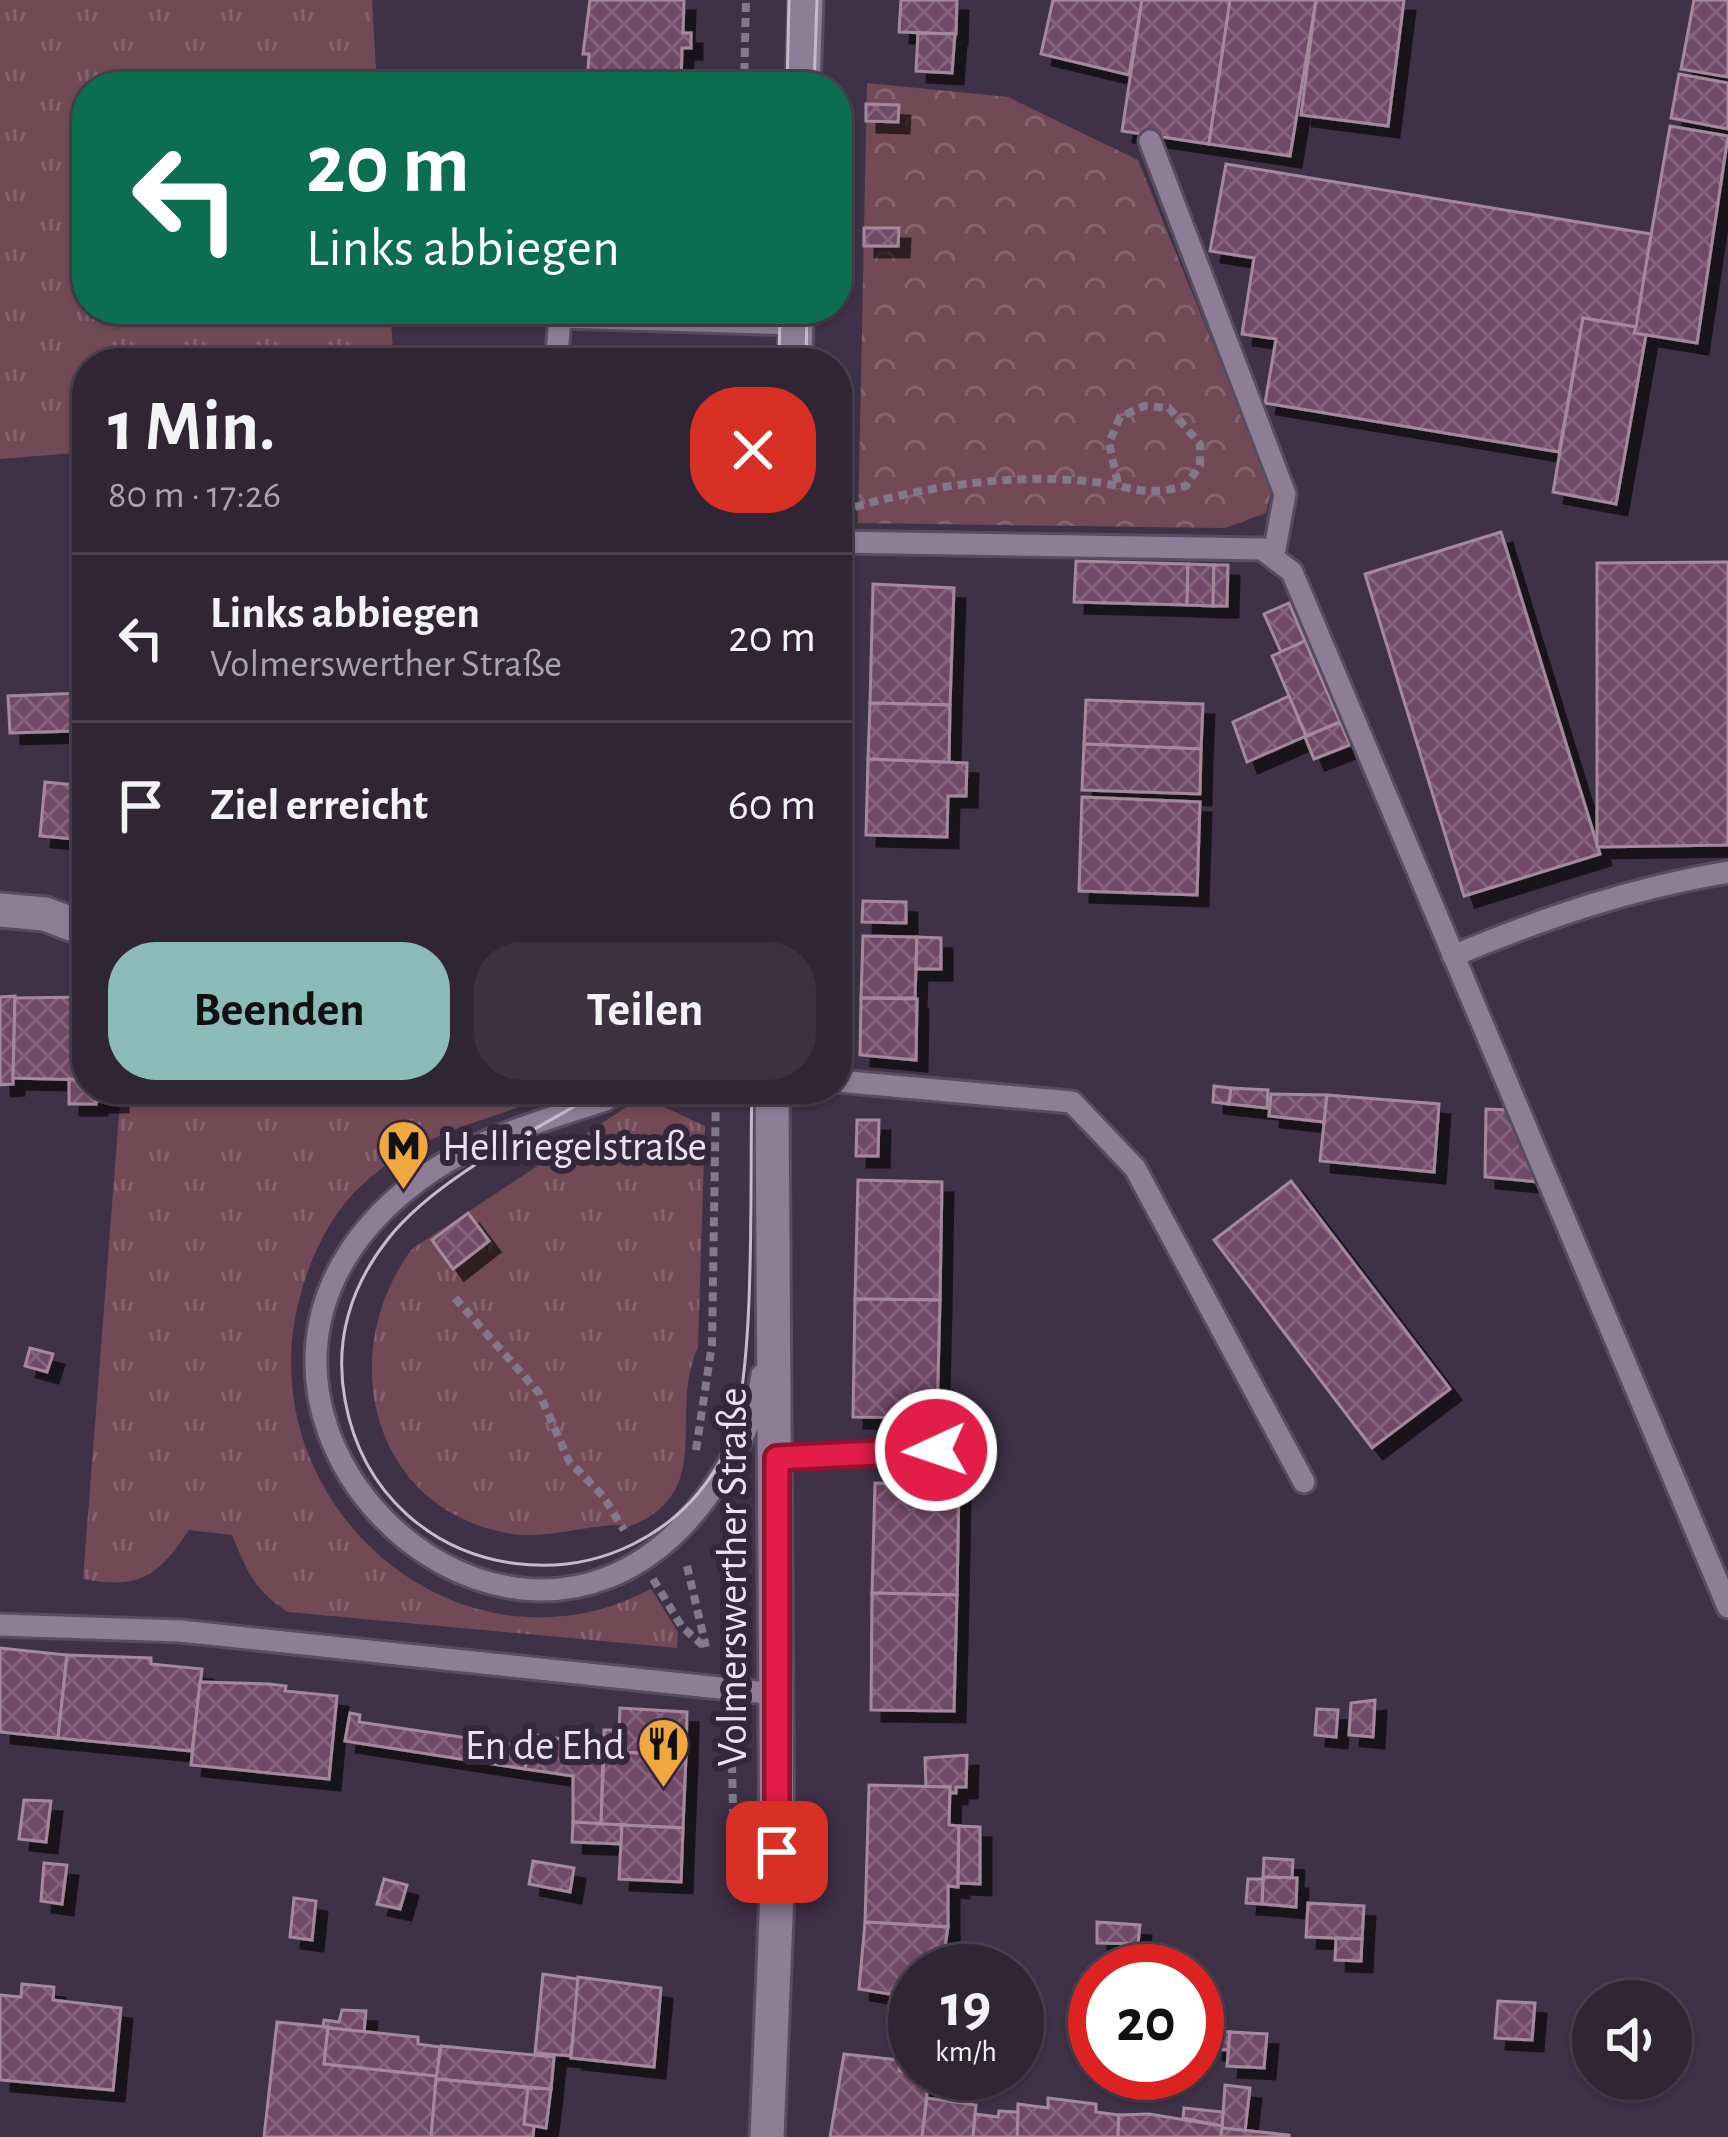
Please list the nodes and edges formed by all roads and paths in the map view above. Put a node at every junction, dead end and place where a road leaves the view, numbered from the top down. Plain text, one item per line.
1 (746, 0) edge
2 (806, 0) edge
3 (744, 72) edge
4 (804, 72) edge
5 (1150, 141) dead end
6 (1118, 489) junction
7 (852, 509) edge
8 (852, 542) edge
9 (1274, 554) junction
10 (1728, 872) edge
11 (0, 910) edge
12 (72, 924) edge
13 (1453, 956) junction
14 (852, 1082) edge
15 (594, 1104) edge
16 (716, 1104) edge
17 (772, 1104) edge
18 (775, 1275) junction
19 (455, 1298) dead end
20 (936, 1450) dead end
21 (695, 1456) dead end
22 (777, 1458) junction
23 (1304, 1482) dead end
24 (642, 1560) junction
25 (687, 1566) dead end
26 (1728, 1607) edge
27 (0, 1625) edge
28 (777, 1694) junction
29 (730, 1700) dead end
30 (734, 1861) dead end
31 (767, 2137) edge

1 - 3 path
2 - 4 street
5 - 9 lane
6 - 6 path
6 - 7 path
8 - 9 lane
9 - 13 lane
10 - 13 lane
11 - 12 street
13 - 26 lane
14 - 23 lane
15 - 24 lane
16 - 21 path
17 - 18 street, Volmerswerther Straße
18 - 22 street, Volmerswerther Straße
18 - 24 lane
19 - 24 path
20 - 22 lane
22 - 28 street, Volmerswerther Straße
24 - 25 path
27 - 28 lane
28 - 31 street, Volmerswerther Straße
29 - 30 path

